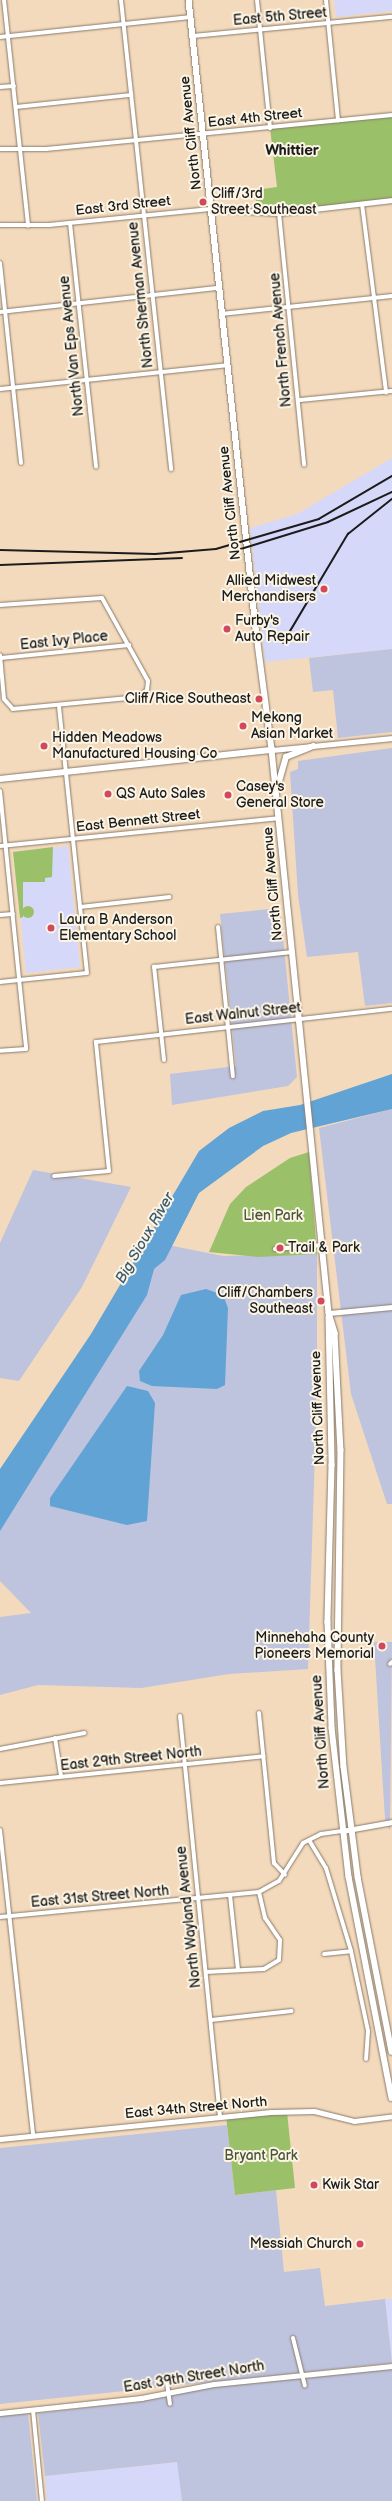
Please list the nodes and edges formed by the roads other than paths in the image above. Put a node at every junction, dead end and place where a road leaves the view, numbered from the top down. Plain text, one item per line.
1 (4, 0) edge
2 (121, 0) edge
3 (189, 0) edge
4 (257, 0) edge
5 (326, 0) edge
6 (191, 17) junction
7 (392, 17) edge
8 (329, 23) junction
9 (124, 24) junction
10 (260, 29) junction
11 (8, 36) junction
12 (193, 36) junction
13 (0, 37) edge
14 (14, 86) junction
15 (0, 87) edge
16 (131, 95) junction
17 (16, 107) junction
18 (392, 115) edge
19 (338, 120) junction
20 (270, 128) junction
21 (204, 135) junction
22 (136, 141) junction
23 (0, 149) edge
24 (20, 149) junction
25 (392, 200) edge
26 (362, 204) junction
27 (210, 209) junction
28 (279, 213) junction
29 (144, 216) junction
30 (70, 224) junction
31 (0, 225) edge
32 (28, 226) junction
33 (0, 263) edge
34 (218, 288) junction
35 (152, 296) junction
36 (392, 296) edge
37 (376, 298) junction
38 (79, 304) junction
39 (290, 306) junction
40 (0, 312) edge
41 (5, 312) junction
42 (221, 314) junction
43 (227, 364) junction
44 (161, 372) junction
45 (87, 380) junction
46 (13, 388) junction
47 (0, 389) edge
48 (392, 391) edge
49 (386, 392) junction
50 (300, 400) junction
51 (21, 463) dead end
52 (304, 465) dead end
53 (96, 467) dead end
54 (171, 469) dead end
55 (0, 605) edge
56 (129, 645) junction
57 (0, 656) edge
58 (2, 699) edge
59 (59, 705) junction
60 (392, 738) edge
61 (313, 746) junction
62 (272, 750) junction
63 (66, 772) junction
64 (0, 779) edge
65 (0, 791) edge
66 (277, 792) junction
67 (279, 818) junction
68 (72, 839) junction
69 (0, 846) edge
70 (6, 846) junction
71 (169, 897) dead end
72 (80, 908) junction
73 (13, 914) junction
74 (0, 915) edge
75 (218, 927) dead end
76 (292, 952) junction
77 (222, 960) junction
78 (20, 980) junction
79 (0, 982) edge
80 (392, 1009) edge
81 (299, 1019) junction
82 (228, 1027) junction
83 (161, 1034) junction
84 (0, 1051) edge
85 (164, 1060) dead end
86 (233, 1076) dead end
87 (54, 1176) dead end
88 (323, 1245) junction
89 (275, 1249) dead end
90 (392, 1307) edge
91 (329, 1313) junction
92 (259, 1713) dead end
93 (180, 1716) dead end
94 (85, 1733) dead end
95 (55, 1738) junction
96 (0, 1748) edge
97 (264, 1756) junction
98 (185, 1765) junction
99 (61, 1777) junction
100 (0, 1783) edge
101 (392, 1822) edge
102 (351, 1829) junction
103 (0, 1830) edge
104 (342, 1831) junction
105 (309, 1840) junction
106 (284, 1875) junction
107 (259, 1892) junction
108 (230, 1895) junction
109 (198, 1899) junction
110 (9, 1916) junction
111 (0, 1917) edge
112 (351, 1951) junction
113 (324, 1954) dead end
114 (238, 1970) junction
115 (206, 1972) junction
116 (292, 2011) dead end
117 (211, 2020) junction
118 (392, 2052) edge
119 (366, 2059) dead end
120 (392, 2098) edge
121 (220, 2116) junction
122 (392, 2116) edge
123 (33, 2136) junction
124 (0, 2139) edge
125 (293, 2338) dead end
126 (392, 2366) edge
127 (304, 2374) junction
128 (167, 2383) dead end
129 (305, 2386) dead end
130 (168, 2392) junction
131 (170, 2404) dead end
132 (33, 2410) junction
133 (0, 2413) edge
134 (42, 2501) edge

1 - 11 street
2 - 9 street, North Sherman Avenue
3 - 6 main road, North Cliff Avenue
4 - 10 street
5 - 8 street
6 - 9 street
6 - 12 main road, North Cliff Avenue
7 - 8 street, East 5th Street
8 - 10 street, East 5th Street
8 - 19 street
9 - 11 street
9 - 16 street, North Sherman Avenue
10 - 12 street, East 5th Street
10 - 20 street
11 - 13 street
11 - 14 street
12 - 21 main road, North Cliff Avenue
14 - 15 street
14 - 17 street
16 - 17 street
16 - 22 street, North Sherman Avenue
17 - 24 street
18 - 19 street, East 4th Street
19 - 20 street, East 4th Street
20 - 21 street, East 4th Street
21 - 22 street, East 4th Street
21 - 27 main road, North Cliff Avenue
22 - 24 street, East 4th Street
22 - 29 street, North Sherman Avenue
23 - 24 street, East 4th Street
24 - 32 street
25 - 26 street, East 3rd Street
26 - 28 street, East 3rd Street
26 - 37 street
27 - 28 street, East 3rd Street
27 - 29 street, East 3rd Street
27 - 34 main road, North Cliff Avenue
28 - 39 street, North French Avenue
29 - 30 street, East 3rd Street
29 - 35 street, North Sherman Avenue
30 - 32 street, East 3rd Street
30 - 38 street, North Van Eps Avenue
31 - 32 street, East 3rd Street
33 - 41 street
34 - 35 street
34 - 42 main road, North Cliff Avenue
35 - 38 street
35 - 44 street, North Sherman Avenue
36 - 37 street
37 - 39 street
37 - 49 street
38 - 41 street
38 - 45 street, North Van Eps Avenue
39 - 42 street
39 - 50 street, North French Avenue
40 - 41 street
41 - 46 street
42 - 43 main road, North Cliff Avenue
43 - 44 street
43 - 62 main road, North Cliff Avenue
44 - 45 street
44 - 54 street, North Sherman Avenue
45 - 46 street
45 - 53 street, North Van Eps Avenue
46 - 47 street
46 - 51 street
48 - 49 street
49 - 50 street
50 - 52 street, North French Avenue
55 - 56 street
56 - 57 street, East Ivy Place
56 - 59 street
57 - 58 street
58 - 59 street
59 - 63 street
60 - 61 street
61 - 62 street
61 - 66 main road
62 - 63 main road
62 - 66 main road, North Cliff Avenue
63 - 64 main road
63 - 68 street
65 - 70 street
66 - 67 main road, North Cliff Avenue
67 - 68 street, East Bennett Street
67 - 76 main road, North Cliff Avenue
68 - 70 street, East Bennett Street
68 - 72 street
69 - 70 street, East Bennett Street
70 - 73 street
71 - 72 street
72 - 78 street
73 - 74 street
73 - 78 street
75 - 77 street
76 - 77 street
76 - 81 main road, North Cliff Avenue
77 - 82 street
77 - 83 street
78 - 79 street
78 - 84 street
80 - 81 street, East Walnut Street
81 - 82 street, East Walnut Street
81 - 88 main road, North Cliff Avenue
82 - 83 street, East Walnut Street
82 - 86 street
83 - 85 street
83 - 87 street, East Walnut Street
88 - 89 street
88 - 91 main road, North Cliff Avenue
90 - 91 street
91 - 102 main road, North Cliff Avenue
91 - 104 main road, North Cliff Avenue
92 - 97 street
93 - 98 street, North Wayland Avenue
94 - 95 street
95 - 96 street
95 - 99 street
97 - 98 street, East 29th Street North
97 - 106 street
98 - 99 street, East 29th Street North
98 - 109 street, North Wayland Avenue
99 - 100 street, East 29th Street North
101 - 102 street
102 - 104 street
102 - 118 main road, North Cliff Avenue
103 - 110 street
104 - 105 street
104 - 120 main road, North Cliff Avenue
105 - 106 street, East 31st Street North
105 - 112 street
106 - 107 street, East 31st Street North
107 - 108 street, East 31st Street North
107 - 114 street
108 - 109 street, East 31st Street North
108 - 114 street
109 - 110 street, East 31st Street North
109 - 115 street, North Wayland Avenue
110 - 111 street, East 31st Street North
110 - 123 street
112 - 113 street
112 - 119 street
114 - 115 street
115 - 117 street, North Wayland Avenue
116 - 117 street
117 - 121 street, North Wayland Avenue
121 - 122 street, East 34th Street North
121 - 123 street, East 34th Street North
123 - 124 street, East 34th Street North
125 - 127 street
126 - 127 street, East 39th Street North
127 - 129 street
127 - 130 street, East 39th Street North
128 - 130 street
130 - 131 street
130 - 132 street, East 39th Street North
132 - 133 street, East 39th Street North
132 - 134 street

